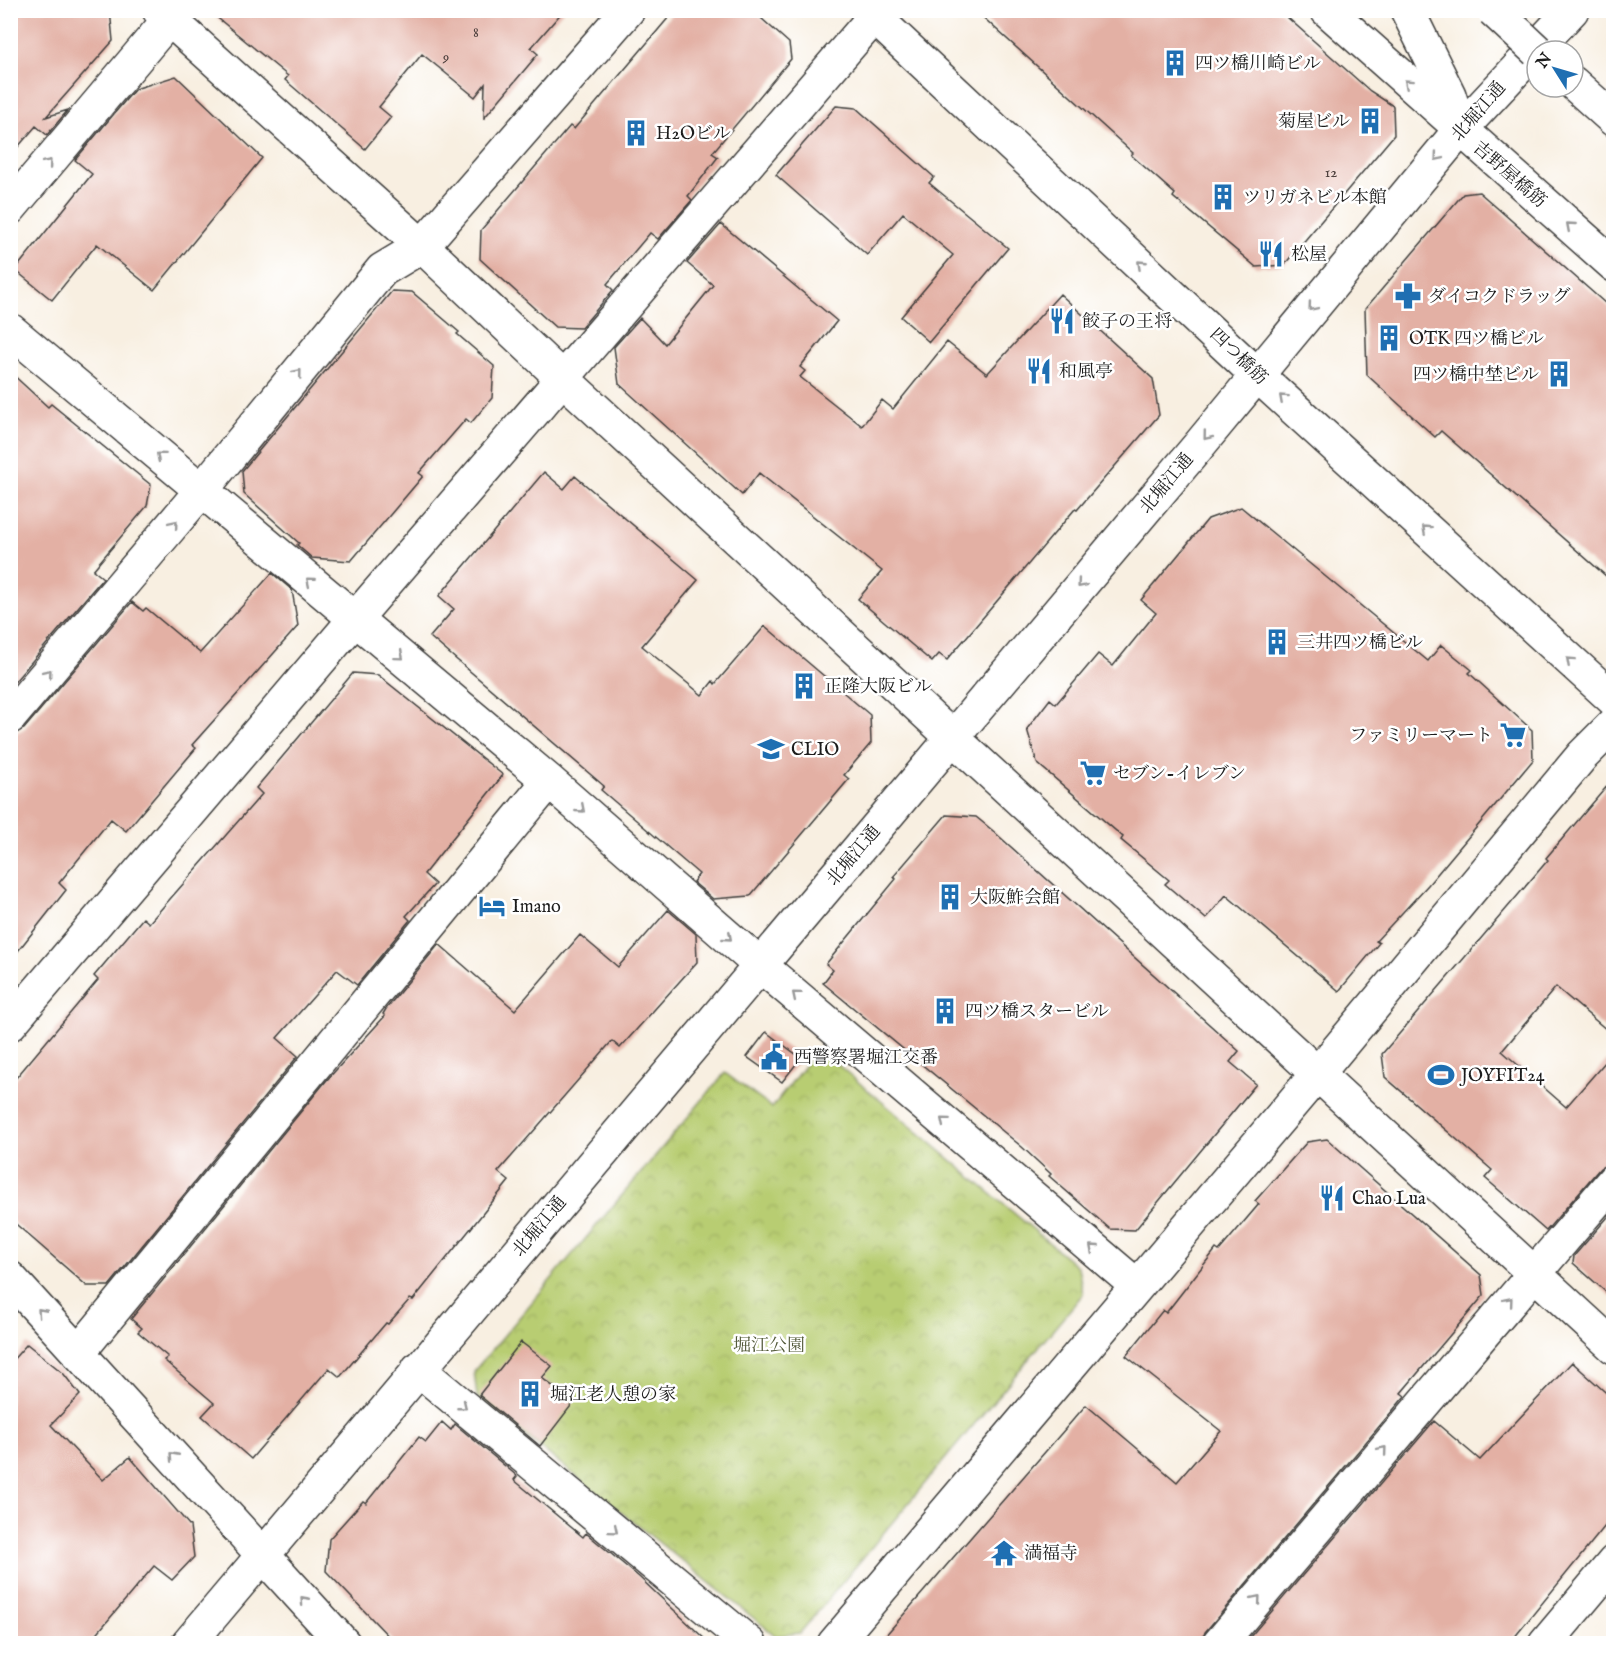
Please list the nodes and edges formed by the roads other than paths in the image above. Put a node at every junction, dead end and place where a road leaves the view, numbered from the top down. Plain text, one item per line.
1 (628, 10) edge
2 (1327, 10) edge
3 (1407, 10) edge
4 (1492, 10) edge
5 (1572, 10) edge
6 (169, 14) edge
7 (870, 14) edge
8 (1545, 39) edge
9 (1525, 55) edge
10 (1525, 60) edge
11 (1585, 94) edge
12 (1614, 120) edge
13 (1461, 130) junction
14 (10, 208) edge
15 (422, 246) junction
16 (1614, 265) edge
17 (10, 330) edge
18 (1256, 374) junction
19 (562, 378) junction
20 (201, 491) junction
21 (355, 619) junction
22 (1614, 700) edge
23 (10, 717) edge
24 (1614, 724) edge
25 (951, 737) junction
26 (549, 781) junction
27 (760, 966) junction
28 (10, 1024) edge
29 (1318, 1073) junction
30 (1614, 1180) edge
31 (1533, 1274) junction
32 (10, 1278) edge
33 (1137, 1286) junction
34 (1614, 1347) edge
35 (78, 1353) junction
36 (418, 1369) junction
37 (264, 1556) junction
38 (1614, 1562) edge
39 (188, 1644) edge
40 (344, 1644) edge
41 (750, 1644) edge
42 (834, 1644) edge
43 (1219, 1644) edge
44 (1545, 1644) edge

1 - 15 main road
13 -> 2 main road, 吉野屋橋筋
3 - 13 main road
4 - 9 main road, bridge
5 - 8 main road, 北堀江通
14 -> 6 main road
6 - 15 main road
18 -> 7 main road, 四つ橋筋
7 - 19 main road
10 - 13 main road, 北堀江通
11 - 12 main road
16 -> 13 main road, 吉野屋橋筋
13 -> 18 main road, 北堀江通
15 - 19 main road
20 -> 15 main road
20 -> 17 main road
22 -> 18 main road, 四つ橋筋
18 -> 25 main road, 北堀江通
19 - 21 main road
19 - 25 main road
21 -> 20 main road
23 -> 20 main road
21 -> 26 main road
21 - 28 main road
24 - 29 main road
25 - 27 main road, 北堀江通
25 - 29 main road
26 -> 27 main road
26 - 35 main road
33 -> 27 main road
27 - 36 main road, 北堀江通
29 - 31 main road
29 - 33 main road
30 - 31 main road
31 - 34 main road
43 -> 31 main road
35 -> 32 main road
33 - 42 main road
37 -> 35 main road
36 - 37 main road, 北堀江通
36 -> 41 main road
37 - 39 main road, 北堀江通
40 -> 37 main road
38 - 44 main road

